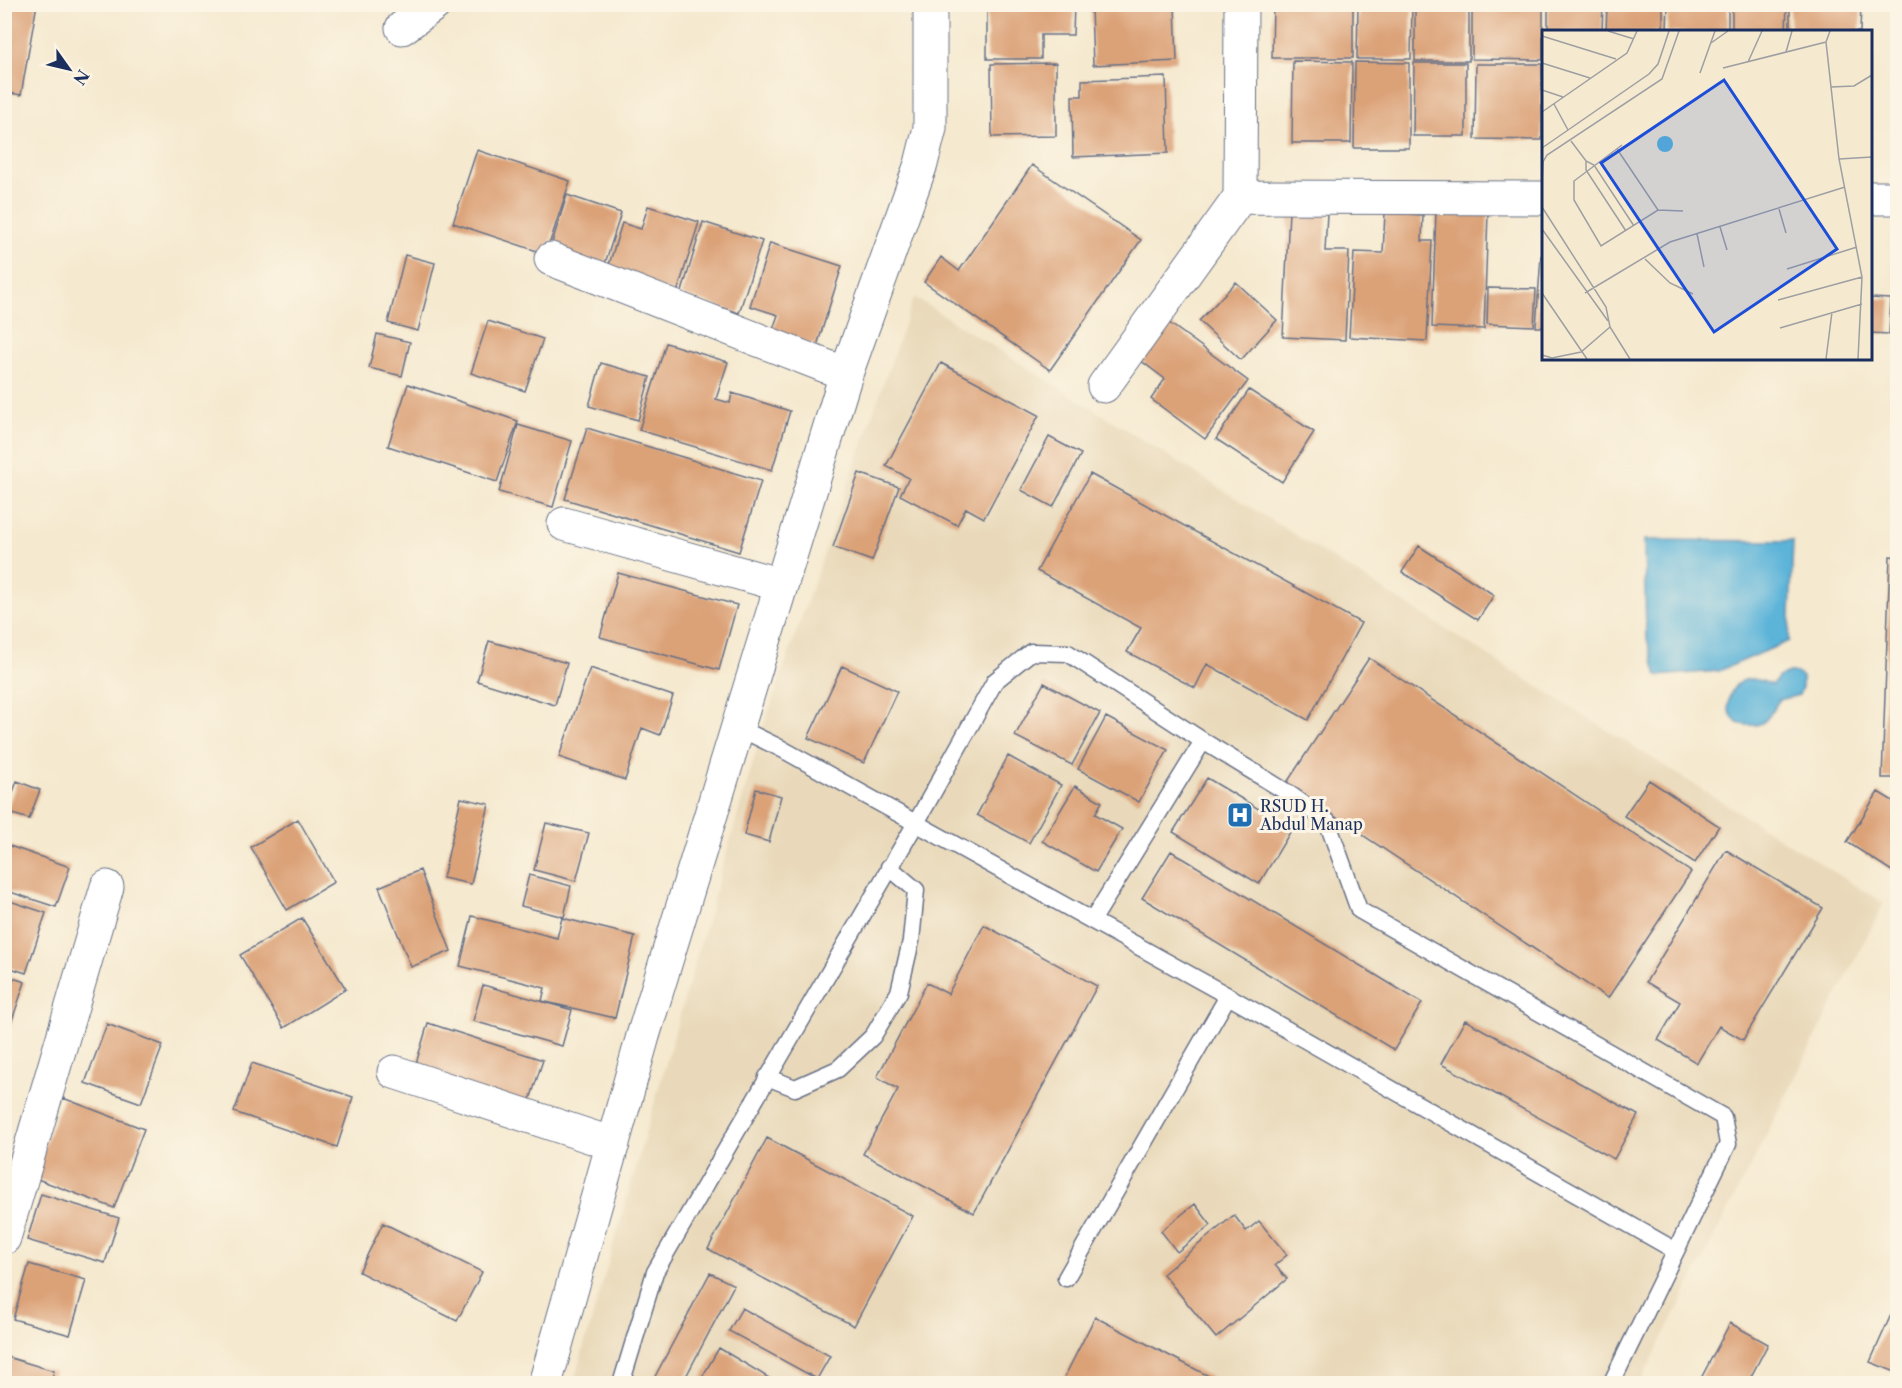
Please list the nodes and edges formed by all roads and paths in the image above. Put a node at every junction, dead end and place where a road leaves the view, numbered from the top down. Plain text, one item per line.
1 (435, 4) edge
2 (930, 4) edge
3 (1241, 4) edge
4 (402, 28) dead end
5 (1240, 197) junction
6 (1542, 198) edge
7 (1872, 198) edge
8 (1898, 198) edge
9 (551, 259) dead end
10 (846, 374) junction
11 (1104, 386) dead end
12 (564, 524) dead end
13 (781, 585) junction
14 (738, 727) junction
15 (1203, 741) junction
16 (916, 823) junction
17 (889, 867) junction
18 (107, 887) dead end
19 (1092, 921) junction
20 (1228, 996) junction
21 (394, 1072) dead end
22 (767, 1077) junction
23 (613, 1144) junction
24 (4, 1238) edge
25 (1676, 1251) junction
26 (1066, 1278) dead end
27 (545, 1383) edge
28 (621, 1383) edge
29 (1611, 1383) edge

1 - 4 street
2 - 10 street
3 - 5 street
5 - 6 street
5 - 11 street
7 - 8 street
9 - 10 street
10 - 13 street
12 - 13 street
13 - 14 street
14 - 16 lane
14 - 23 street
15 - 16 lane
15 - 19 lane
15 - 25 lane
16 - 17 lane
16 - 19 lane
17 - 22 lane
17 - 22 lane
18 - 24 street
19 - 20 lane
20 - 25 lane
20 - 26 lane
21 - 23 street
22 - 28 lane
23 - 27 street
25 - 29 lane

